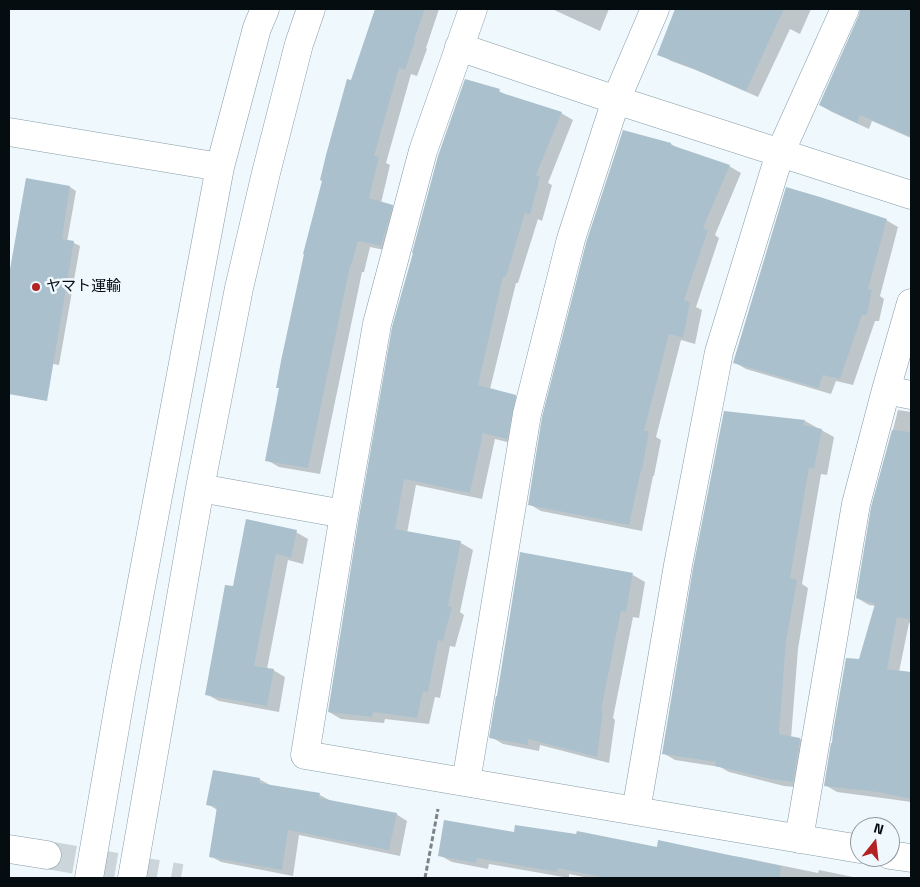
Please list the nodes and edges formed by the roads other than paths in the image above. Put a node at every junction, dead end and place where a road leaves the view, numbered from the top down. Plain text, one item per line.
1 (265, 9) edge
2 (311, 9) edge
3 (473, 9) edge
4 (655, 9) edge
5 (845, 9) edge
6 (459, 47) junction
7 (616, 100) junction
8 (9, 132) edge
9 (780, 153) junction
10 (220, 167) junction
11 (911, 195) edge
12 (911, 303) edge
13 (899, 392) edge
14 (200, 488) junction
15 (344, 514) junction
16 (455, 780) junction
17 (636, 812) junction
18 (799, 839) junction
19 (850, 847) edge
20 (9, 849) edge
21 (47, 855) tunnel mouth
22 (89, 878) edge
23 (132, 878) edge

1 - 10 street
2 - 14 street
3 - 6 street
4 - 7 street
5 - 9 street
6 - 7 street
6 - 15 street
7 - 9 street
7 - 16 street
8 - 10 street
9 - 11 street
9 - 17 street
10 - 22 street
12 - 13 street
13 - 18 street
14 - 15 street
14 - 23 street
15 - 16 street
16 - 17 street
17 - 18 street
18 - 19 street
20 - 21 street

